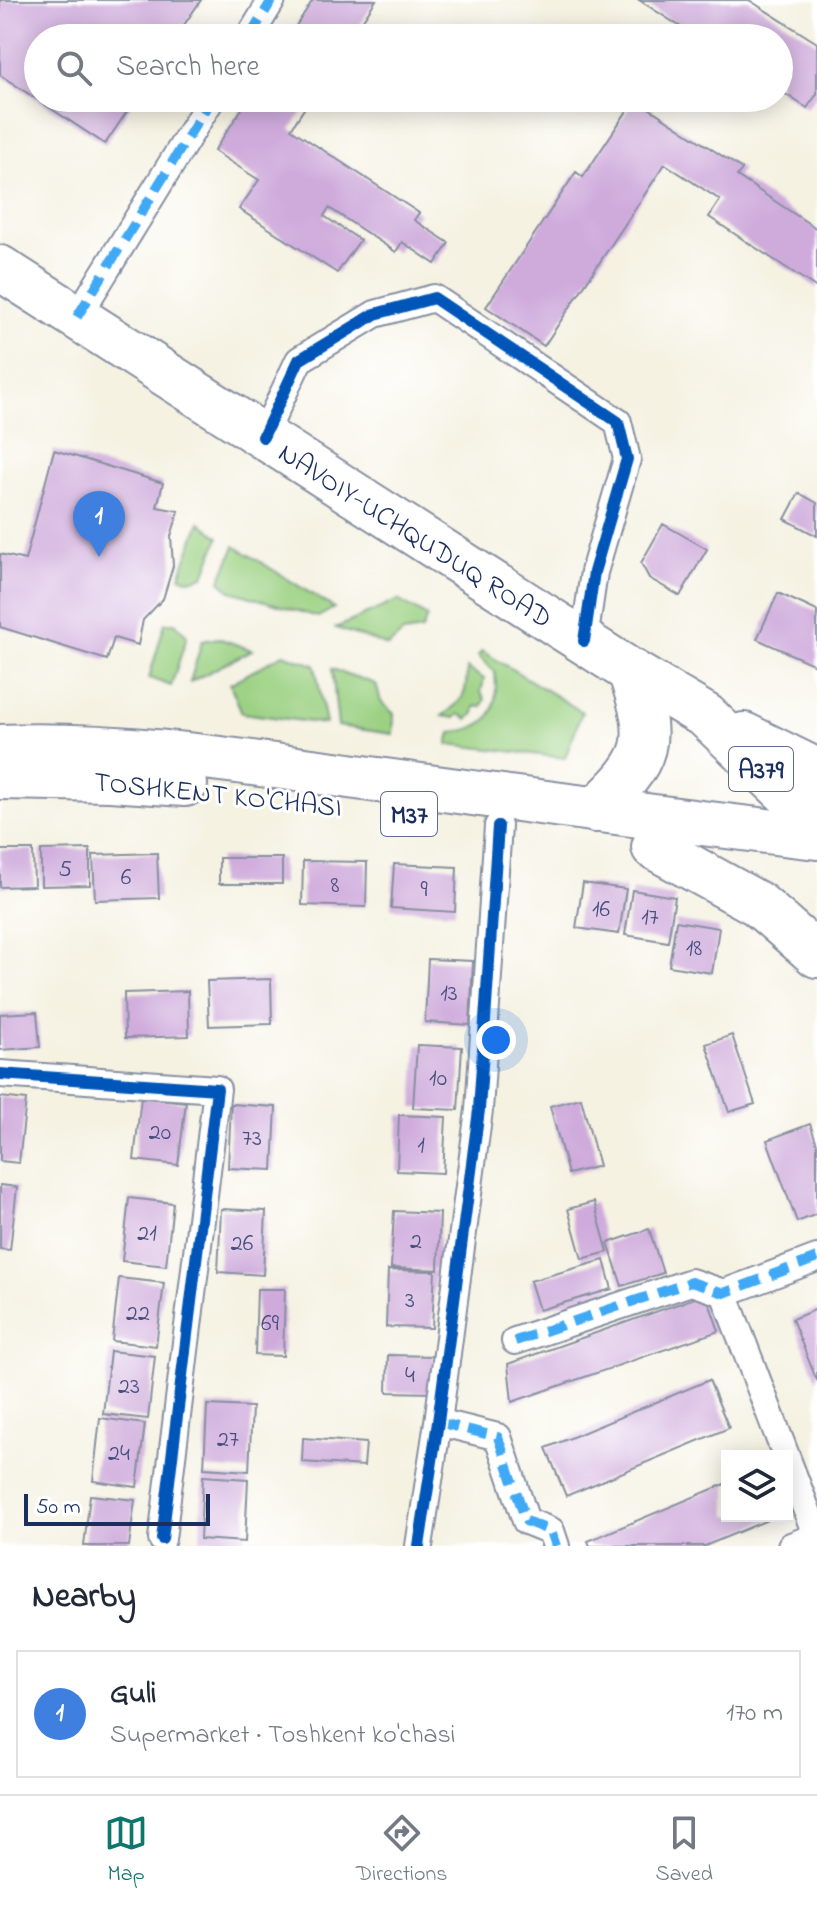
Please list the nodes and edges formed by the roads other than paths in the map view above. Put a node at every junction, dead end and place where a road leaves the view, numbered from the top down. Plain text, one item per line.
1 (272, 0) edge
2 (257, 24) edge
3 (203, 112) edge
4 (0, 268) edge
5 (77, 317) junction
6 (263, 437) junction
7 (584, 641) junction
8 (630, 671) junction
9 (706, 716) junction
10 (0, 747) edge
11 (817, 771) edge
12 (0, 777) edge
13 (595, 810) junction
14 (817, 822) edge
15 (498, 826) junction
16 (817, 837) edge
17 (654, 847) junction
18 (817, 866) edge
19 (817, 955) edge
20 (0, 1074) edge
21 (817, 1258) edge
22 (724, 1293) junction
23 (515, 1341) dead end
24 (438, 1422) junction
25 (783, 1450) edge
26 (793, 1475) edge
27 (817, 1537) edge
28 (162, 1539) dead end
29 (419, 1546) edge
30 (556, 1546) edge
31 (791, 1546) edge

1 - 2 street
3 - 5 street
4 - 5 highway, NAVOIY-UCHQUDUQ ROAD / A379
5 - 6 highway, NAVOIY-UCHQUDUQ ROAD / A379
6 - 7 highway, NAVOIY-UCHQUDUQ ROAD / A379
6 - 7 street
7 - 8 highway, NAVOIY-UCHQUDUQ ROAD / A379
8 - 9 highway, NAVOIY-UCHQUDUQ ROAD / A379
8 - 13 highway
9 - 11 highway
9 - 14 highway, NAVOIY-UCHQUDUQ ROAD / A379
10 - 13 highway, TOSHKENT KO'CHASI / M37
12 - 15 highway, TOSHKENT KO'CHASI / M37
13 - 16 highway, M37
15 - 17 highway, TOSHKENT KO'CHASI / M37
15 - 24 street
17 - 18 highway, TOSHKENT KO'CHASI / M37
17 - 19 highway
20 - 28 street
21 - 22 street
22 - 23 street
22 - 25 street
24 - 29 street
24 - 30 street
26 - 27 street
27 - 31 street

